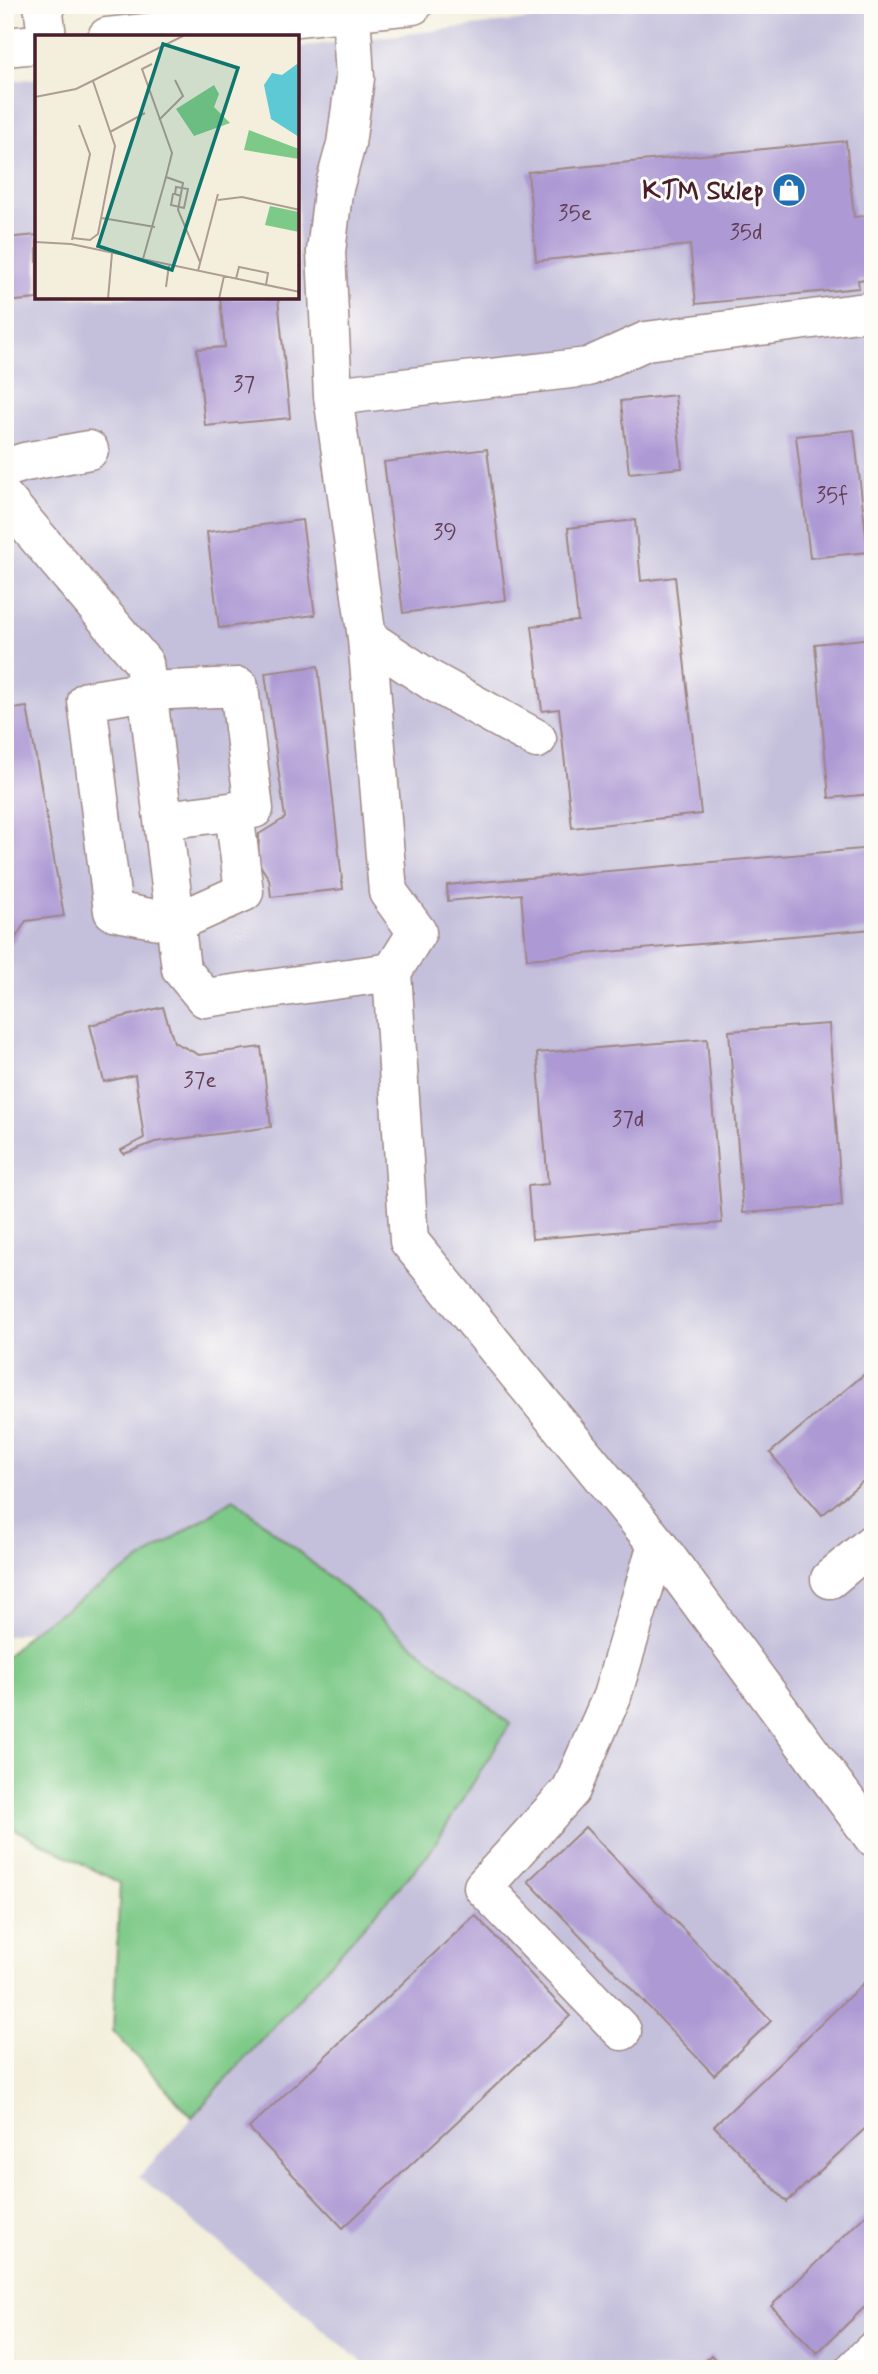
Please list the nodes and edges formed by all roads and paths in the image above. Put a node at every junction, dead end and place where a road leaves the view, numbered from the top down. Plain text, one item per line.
1 (43, 5) edge
2 (413, 5) edge
3 (351, 12) junction
4 (47, 35) edge
5 (127, 35) edge
6 (35, 44) edge
7 (5, 47) edge
8 (873, 311) edge
9 (333, 396) junction
10 (89, 450) dead end
11 (5, 468) edge
12 (5, 499) edge
13 (367, 638) junction
14 (147, 691) junction
15 (537, 738) dead end
16 (234, 811) junction
17 (163, 820) junction
18 (176, 923) junction
19 (392, 972) junction
20 (873, 1543) edge
21 (657, 1544) junction
22 (830, 1579) dead end
23 (873, 1837) edge
24 (622, 2031) dead end
25 (873, 2351) edge
26 (855, 2369) edge

1 - 4 street
2 - 3 street
3 - 5 street
3 - 9 street
6 - 7 street
8 - 9 street
9 - 13 street
10 - 11 street
12 - 14 street
13 - 15 street
13 - 19 street
14 - 16 street
14 - 17 street
14 - 18 street
16 - 17 street
16 - 18 street
17 - 18 street
18 - 19 street
19 - 21 street
20 - 22 street
21 - 23 street
21 - 24 street
25 - 26 street

